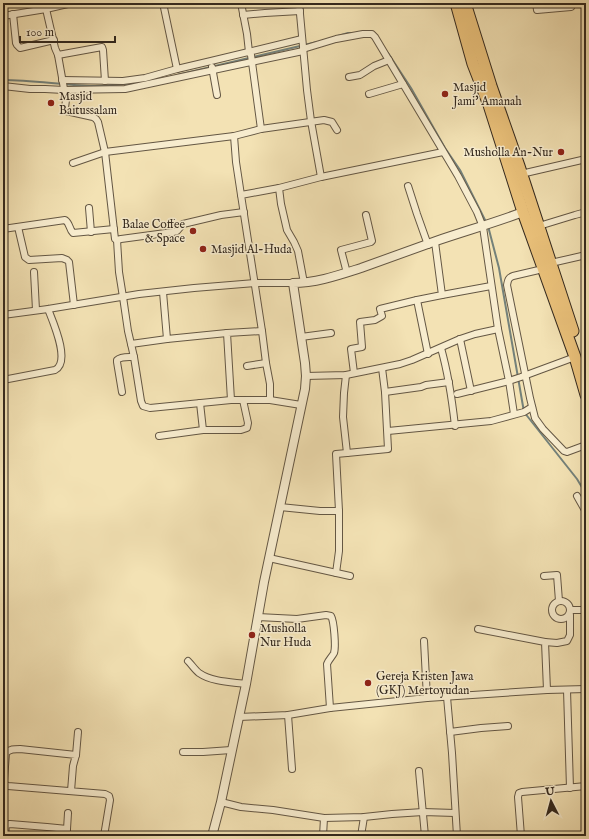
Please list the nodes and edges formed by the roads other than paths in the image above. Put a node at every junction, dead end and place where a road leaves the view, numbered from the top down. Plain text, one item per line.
1 (72, 3) edge
2 (163, 3) edge
3 (241, 3) edge
4 (299, 3) edge
5 (456, 3) edge
6 (465, 3) edge
7 (536, 3) edge
8 (570, 3) edge
9 (46, 9) junction
10 (300, 11) junction
11 (13, 14) junction
12 (243, 15) junction
13 (3, 16) edge
14 (54, 40) junction
15 (303, 46) junction
16 (58, 56) junction
17 (251, 57) junction
18 (387, 61) junction
19 (212, 66) junction
20 (177, 69) junction
21 (349, 77) dead end
22 (105, 81) junction
23 (403, 84) junction
24 (63, 85) junction
25 (3, 86) edge
26 (369, 94) dead end
27 (217, 95) dead end
28 (311, 121) junction
29 (261, 129) junction
30 (337, 130) dead end
31 (234, 136) junction
32 (105, 152) junction
33 (442, 152) junction
34 (586, 159) edge
35 (73, 163) dead end
36 (521, 174) junction
37 (321, 177) junction
38 (408, 186) dead end
39 (279, 188) junction
40 (242, 195) junction
41 (89, 208) dead end
42 (244, 212) junction
43 (523, 212) junction
44 (586, 212) edge
45 (366, 215) dead end
46 (486, 225) junction
47 (539, 226) junction
48 (18, 227) junction
49 (3, 229) edge
50 (114, 229) junction
51 (91, 232) junction
52 (117, 240) junction
53 (432, 243) junction
54 (586, 255) edge
55 (547, 266) junction
56 (34, 272) dead end
57 (347, 273) junction
58 (255, 283) junction
59 (293, 283) junction
60 (304, 283) junction
61 (491, 286) junction
62 (163, 292) junction
63 (442, 295) junction
64 (123, 297) junction
65 (417, 300) junction
66 (74, 305) junction
67 (48, 309) junction
68 (36, 310) junction
69 (3, 315) edge
70 (498, 329) junction
71 (262, 331) junction
72 (227, 333) junction
73 (331, 333) dead end
74 (301, 337) junction
75 (167, 339) junction
76 (460, 339) junction
77 (131, 344) junction
78 (441, 348) junction
79 (428, 354) junction
80 (134, 357) junction
81 (575, 357) junction
82 (266, 364) junction
83 (247, 366) dead end
84 (382, 368) junction
85 (586, 371) edge
86 (354, 373) junction
87 (346, 375) junction
88 (306, 376) junction
89 (517, 378) junction
90 (3, 380) edge
91 (449, 382) junction
92 (471, 391) junction
93 (122, 392) dead end
94 (385, 392) junction
95 (457, 394) dead end
96 (586, 395) edge
97 (231, 400) junction
98 (243, 400) junction
99 (270, 400) junction
100 (200, 403) junction
101 (301, 405) junction
102 (532, 407) junction
103 (515, 414) junction
104 (455, 426) junction
105 (203, 430) junction
106 (388, 431) junction
107 (159, 436) dead end
108 (586, 445) edge
109 (347, 454) junction
110 (577, 496) dead end
111 (280, 507) junction
112 (339, 511) junction
113 (586, 512) edge
114 (269, 558) junction
115 (336, 573) junction
116 (350, 576) dead end
117 (544, 576) dead end
118 (559, 601) junction
119 (586, 610) edge
120 (570, 612) junction
121 (258, 617) junction
122 (478, 629) dead end
123 (424, 641) dead end
124 (544, 642) junction
125 (188, 661) dead end
126 (246, 684) junction
127 (586, 689) edge
128 (547, 690) junction
129 (567, 690) junction
130 (447, 697) junction
131 (427, 698) junction
132 (330, 708) junction
133 (288, 715) junction
134 (239, 717) junction
135 (508, 726) dead end
136 (78, 732) dead end
137 (450, 732) junction
138 (231, 750) junction
139 (183, 752) dead end
140 (76, 755) junction
141 (292, 769) dead end
142 (419, 771) dead end
143 (586, 786) edge
144 (570, 788) junction
145 (71, 791) junction
146 (221, 802) junction
147 (423, 812) junction
148 (68, 813) dead end
149 (455, 813) junction
150 (364, 817) junction
151 (324, 818) junction
152 (66, 833) edge
153 (5, 836) edge
154 (104, 836) edge
155 (212, 836) edge
156 (323, 836) edge
157 (362, 836) edge
158 (425, 836) edge
159 (457, 836) edge
160 (521, 836) edge

1 - 9 street
2 - 20 street
3 - 12 street
4 - 10 street
5 - 43 highway
6 - 36 highway
7 - 8 street
9 - 11 street
9 - 14 street
10 - 12 street
10 - 15 street
11 - 13 street
11 - 14 street
12 - 17 street
14 - 16 street
15 - 17 street
15 - 17 street
15 - 18 street
15 - 28 street
16 - 22 street
16 - 24 street
17 - 19 street
17 - 19 street
17 - 29 street
18 - 21 street
18 - 23 street
19 - 20 street
19 - 24 street
19 - 27 street
20 - 22 street
22 - 24 street
23 - 26 street
23 - 33 street
24 - 25 street
24 - 32 street
28 - 29 street
28 - 30 street
28 - 37 street
29 - 31 street
31 - 32 street
31 - 40 street
32 - 35 street
32 - 50 street
33 - 37 street
33 - 46 street
34 - 36 street
36 - 47 highway
37 - 39 street
38 - 53 street
39 - 40 street
39 - 60 street
40 - 42 street
41 - 51 street
42 - 52 street
42 - 58 street
43 - 46 street
43 - 55 highway
44 - 47 street
45 - 57 street
46 - 53 street
46 - 61 street
47 - 55 highway
48 - 49 street
48 - 51 street
48 - 66 street
50 - 51 street
50 - 52 street
52 - 64 street
53 - 57 street
53 - 63 street
54 - 55 street
55 - 81 highway
55 - 85 highway
55 - 89 street
56 - 68 street
57 - 60 street
58 - 59 street
58 - 62 street
58 - 71 street
59 - 60 street
59 - 74 street
61 - 63 street
61 - 70 street
62 - 64 street
62 - 75 street
63 - 65 street
64 - 66 street
64 - 77 street
65 - 79 street
65 - 86 street
66 - 67 street
67 - 68 street
67 - 90 street
68 - 69 street
70 - 76 street
70 - 89 street
71 - 72 street
71 - 82 street
72 - 75 street
72 - 97 street
73 - 74 street
74 - 88 street
75 - 77 street
76 - 78 street
76 - 92 street
77 - 80 street
78 - 79 street
78 - 91 street
79 - 84 street
80 - 93 street
80 - 100 street
81 - 89 street
81 - 96 highway
82 - 83 street
82 - 99 street
84 - 86 street
84 - 94 street
86 - 87 street
87 - 88 street
87 - 109 street
88 - 101 street
89 - 92 street
89 - 102 street
89 - 103 street
91 - 94 street
91 - 104 street
92 - 95 street
94 - 106 street
97 - 98 street
97 - 100 street
98 - 99 street
98 - 105 street
99 - 101 street
100 - 105 street
101 - 111 street
102 - 103 street
102 - 108 street
103 - 104 street
104 - 106 street
105 - 107 street
106 - 109 street
109 - 112 street
110 - 113 street
111 - 112 street
111 - 114 street
112 - 115 street
114 - 115 street
114 - 121 street
115 - 116 street
117 - 118 street
118 - 120 street
118 - 120 street
119 - 120 street
120 - 124 street
121 - 126 street
121 - 132 street
122 - 124 street
123 - 131 street
124 - 128 street
125 - 126 street
126 - 134 street
127 - 129 street
128 - 129 street
128 - 130 street
129 - 144 street
130 - 131 street
130 - 137 street
131 - 132 street
132 - 133 street
133 - 134 street
133 - 141 street
134 - 138 street
135 - 137 street
136 - 140 street
137 - 149 street
138 - 139 street
138 - 146 street
140 - 145 street
140 - 145 street
142 - 147 street
143 - 144 street
144 - 160 street
145 - 154 street
146 - 151 street
146 - 155 street
147 - 149 street
147 - 150 street
147 - 158 street
148 - 152 street
149 - 159 street
150 - 151 street
150 - 157 street
151 - 156 street
152 - 153 street

